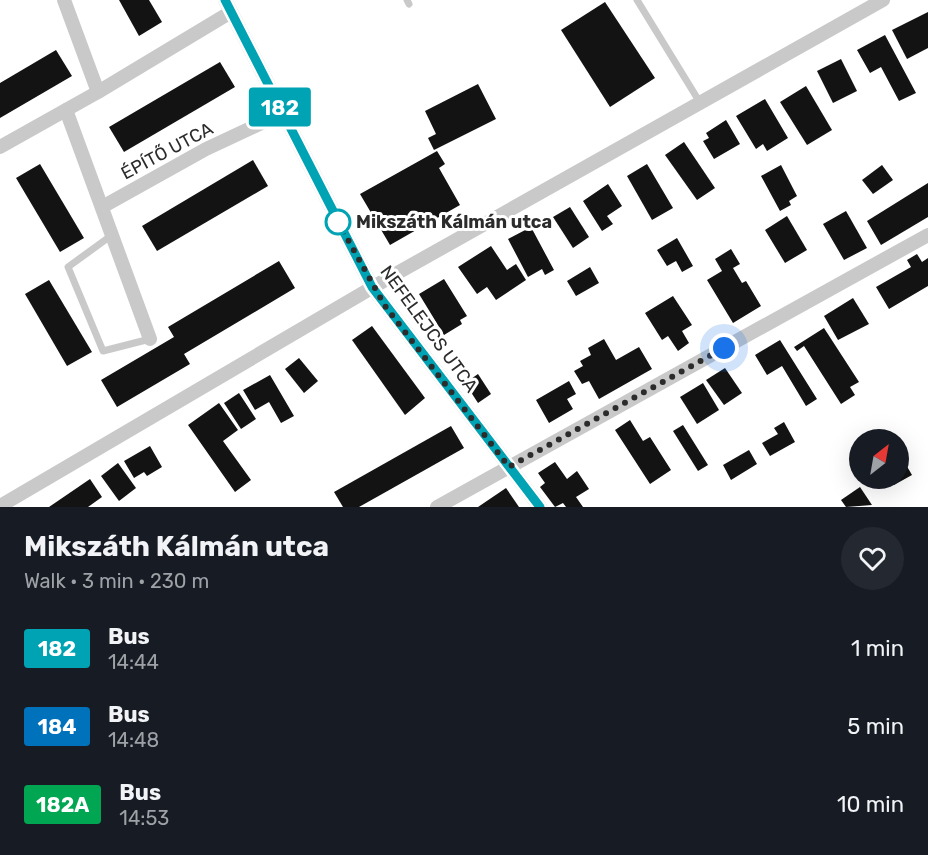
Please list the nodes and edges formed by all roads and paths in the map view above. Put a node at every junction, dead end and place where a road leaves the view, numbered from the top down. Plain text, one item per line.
1 (64, 0) edge
2 (637, 0) edge
3 (883, 0) edge
4 (228, 6) edge
5 (98, 92) junction
6 (699, 101) junction
7 (66, 110) junction
8 (283, 113) junction
9 (0, 147) edge
10 (102, 207) junction
11 (112, 235) junction
12 (928, 235) edge
13 (372, 287) junction
14 (150, 339) joint
15 (509, 467) junction
16 (0, 506) edge
17 (437, 507) edge
18 (540, 507) edge

1 - 5 street
2 - 6 lane
3 - 6 street
4 - 5 street
4 - 8 street, NEFELEJCS UTCA
5 - 7 street
6 - 13 street
7 - 9 street
7 - 10 street
8 - 10 street, ÉPÍTŐ UTCA
8 - 13 street, NEFELEJCS UTCA
10 - 11 street
11 - 14 street
11 - 14 lane
12 - 15 street
13 - 15 street, NEFELEJCS UTCA
13 - 16 street
15 - 17 street
15 - 18 street, NEFELEJCS UTCA

